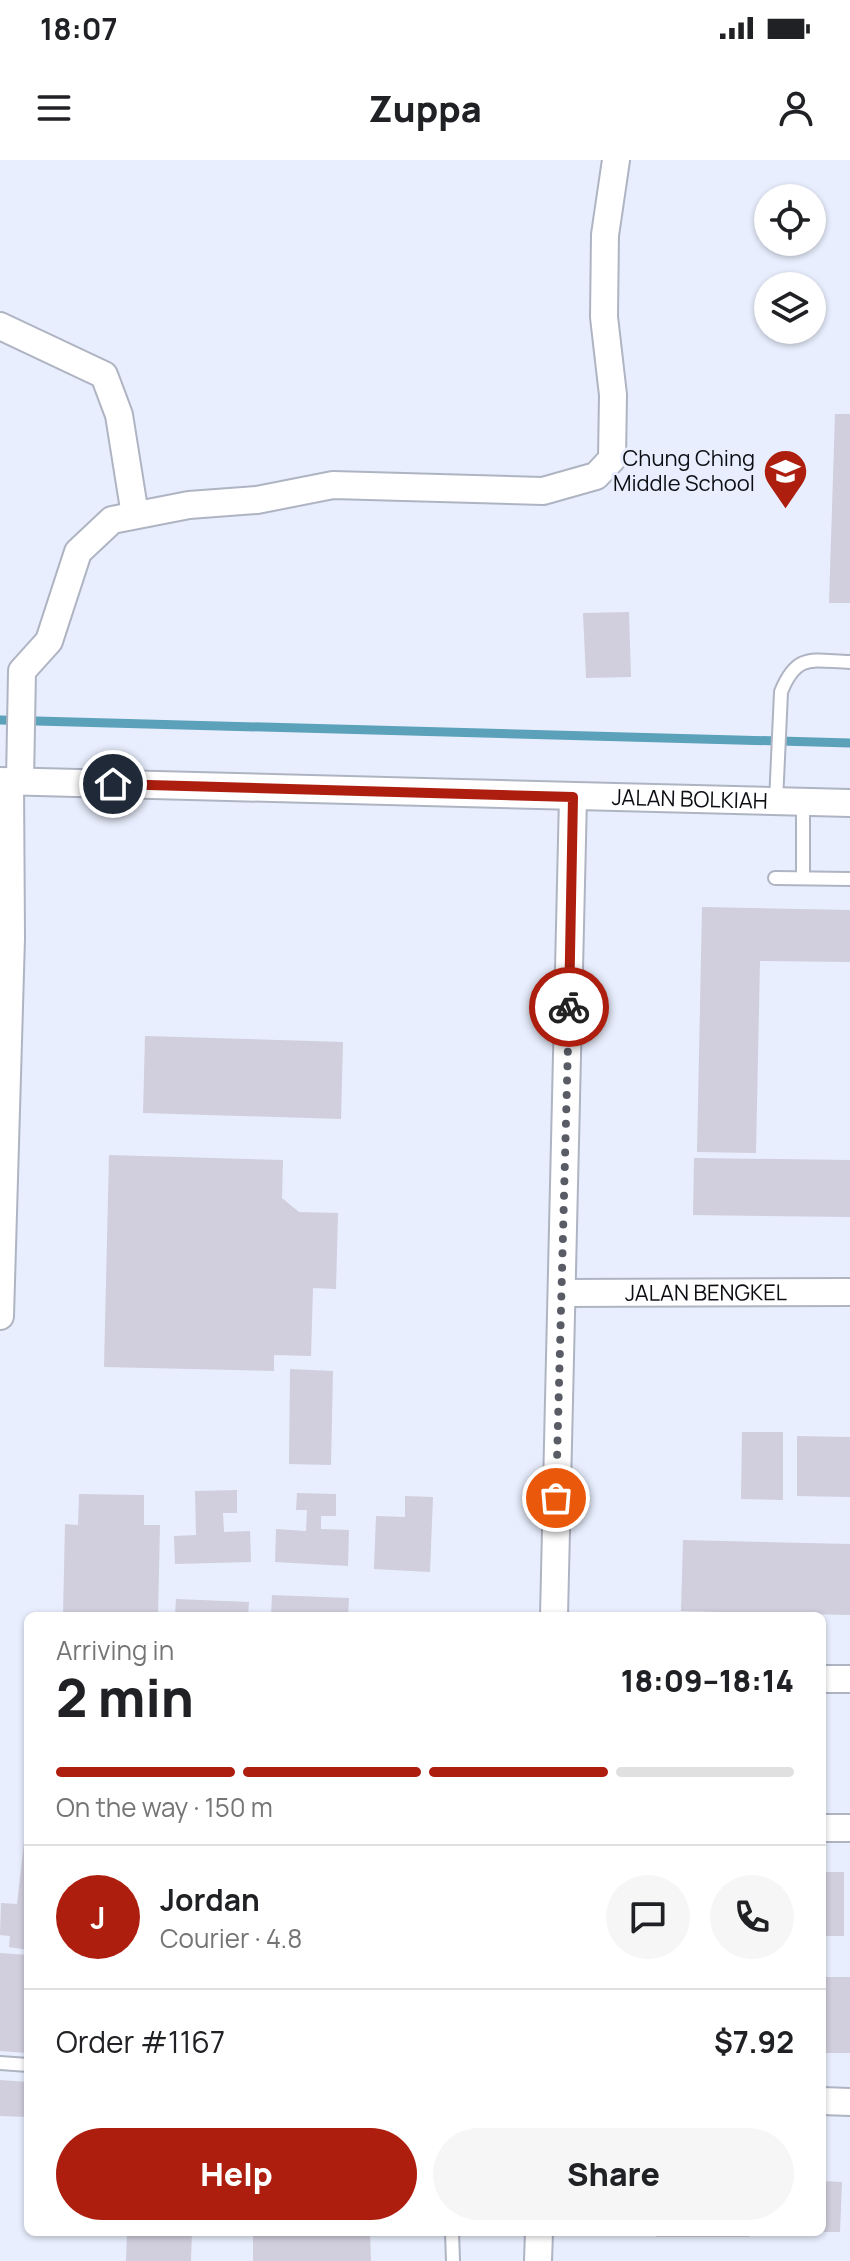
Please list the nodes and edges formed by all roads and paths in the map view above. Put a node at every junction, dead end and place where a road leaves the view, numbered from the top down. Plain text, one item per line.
1 (616, 160) edge
2 (0, 326) edge
3 (135, 515) junction
4 (850, 662) edge
5 (10, 781) edge
6 (573, 797) junction
7 (803, 801) junction
8 (776, 802) junction
9 (850, 803) edge
10 (775, 878) dead end
11 (803, 878) junction
12 (850, 879) edge
13 (850, 1292) edge
14 (562, 1293) junction
15 (0, 1316) edge
16 (554, 1612) edge
17 (826, 1679) edge
18 (850, 1679) edge
19 (826, 1828) edge
20 (850, 1828) edge
21 (0, 2063) edge
22 (24, 2065) edge
23 (826, 2101) edge
24 (850, 2102) edge
25 (452, 2236) edge
26 (539, 2236) edge
27 (453, 2261) edge
28 (538, 2261) edge

1 - 3 street
2 - 3 street
3 - 5 street
4 - 8 lane
5 - 6 street, JALAN BOLKIAH
5 - 15 street
6 - 8 street, JALAN BOLKIAH
6 - 14 street
7 - 8 street, JALAN BOLKIAH
7 - 9 street, JALAN BOLKIAH
7 - 11 lane
10 - 11 lane
11 - 12 lane
13 - 14 street, JALAN BENGKEL
14 - 16 street
17 - 18 street
19 - 20 street
21 - 22 lane
23 - 24 street
25 - 27 lane
26 - 28 street

